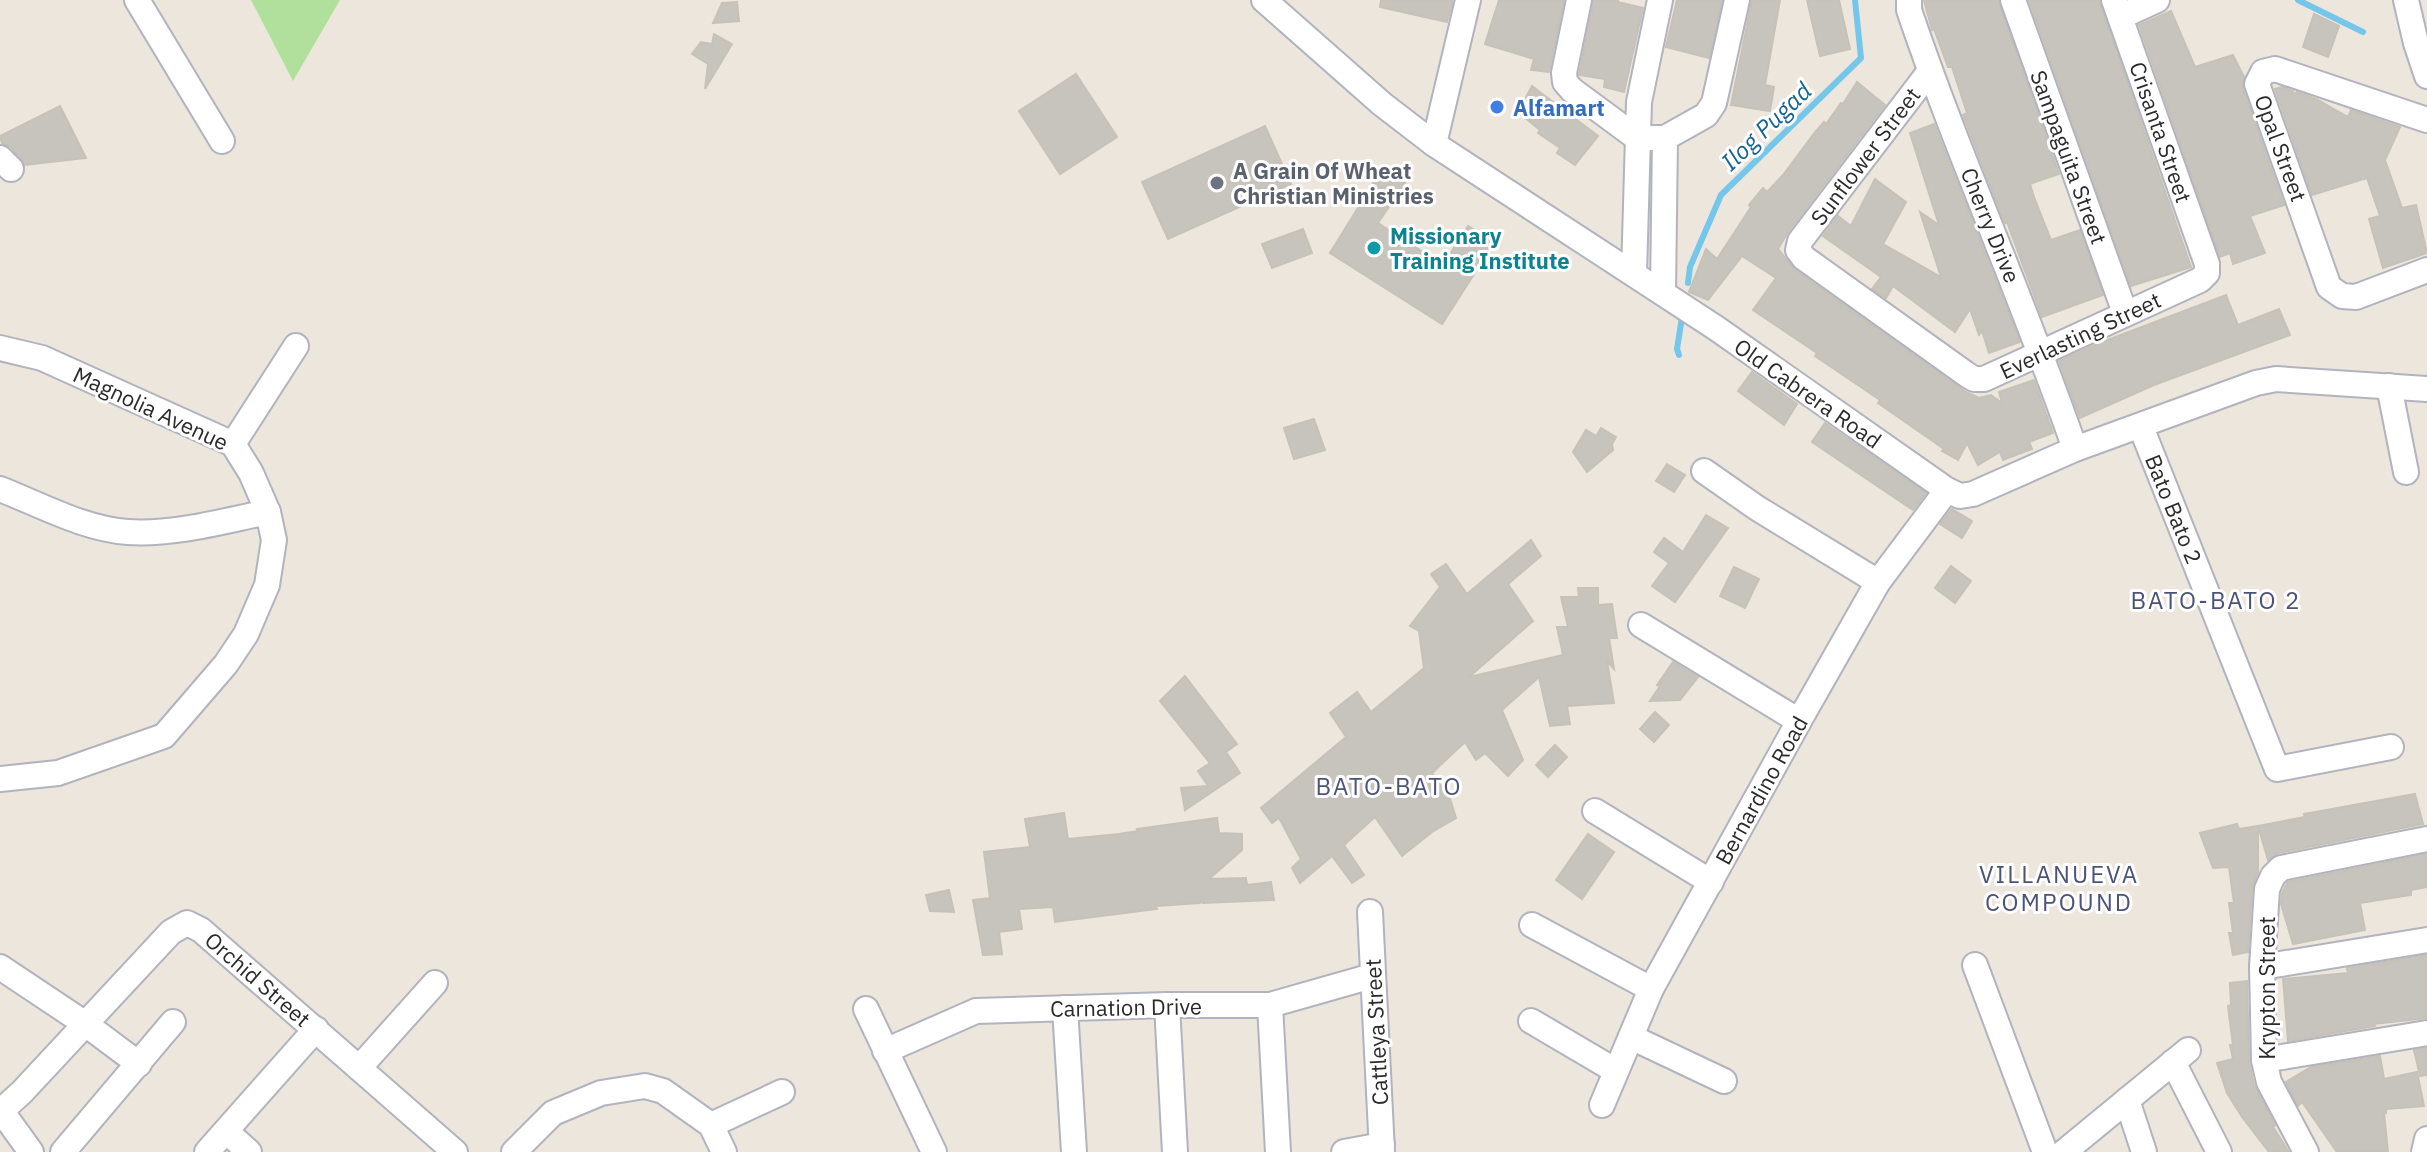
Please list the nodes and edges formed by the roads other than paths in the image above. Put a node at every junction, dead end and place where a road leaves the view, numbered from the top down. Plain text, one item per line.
1 (137, 0) edge
2 (1264, 0) edge
3 (1468, 0) edge
4 (1579, 0) edge
5 (1660, 0) edge
6 (1737, 0) edge
7 (1909, 0) edge
8 (2013, 0) edge
9 (2157, 0) edge
10 (2406, 0) edge
11 (2117, 8) edge
12 (1930, 71) junction
13 (2427, 76) edge
14 (2427, 120) edge
15 (1637, 138) junction
16 (1665, 138) junction
17 (222, 141) dead end
18 (1434, 144) junction
19 (1800, 241) joint
20 (2207, 264) joint
21 (2427, 270) edge
22 (1634, 274) junction
23 (1663, 293) junction
24 (2125, 313) junction
25 (296, 346) dead end
26 (0, 348) edge
27 (2042, 352) junction
28 (2389, 386) junction
29 (2427, 389) edge
30 (2141, 427) junction
31 (233, 444) junction
32 (2075, 449) junction
33 (1704, 471) dead end
34 (2406, 472) dead end
35 (0, 489) edge
36 (1947, 490) junction
37 (268, 512) junction
38 (1878, 582) junction
39 (1641, 625) dead end
40 (1799, 721) junction
41 (2391, 747) dead end
42 (0, 779) edge
43 (1595, 811) dead end
44 (2427, 839) edge
45 (1711, 882) junction
46 (1370, 912) dead end
47 (1532, 925) dead end
48 (2427, 940) edge
49 (1975, 965) dead end
50 (0, 967) edge
51 (2262, 967) junction
52 (1372, 976) junction
53 (435, 983) dead end
54 (1651, 989) junction
55 (1167, 1005) junction
56 (1270, 1005) junction
57 (1065, 1008) junction
58 (866, 1009) dead end
59 (1531, 1021) dead end
60 (173, 1022) dead end
61 (84, 1023) junction
62 (316, 1029) junction
63 (2427, 1033) edge
64 (1631, 1037) junction
65 (885, 1051) junction
66 (2264, 1060) junction
67 (139, 1064) junction
68 (359, 1068) junction
69 (1616, 1071) junction
70 (1724, 1081) dead end
71 (782, 1092) dead end
72 (2127, 1100) junction
73 (1602, 1105) dead end
74 (1, 1111) edge
75 (711, 1125) junction
76 (226, 1131) junction
77 (2427, 1139) edge
78 (1382, 1148) edge
79 (31, 1152) edge
80 (63, 1152) edge
81 (207, 1152) edge
82 (249, 1152) edge
83 (455, 1152) edge
84 (514, 1152) edge
85 (724, 1152) edge
86 (934, 1152) edge
87 (1074, 1152) edge
88 (1175, 1152) edge
89 (1278, 1152) edge
90 (1344, 1152) edge
91 (2045, 1152) edge
92 (2064, 1152) edge
93 (2144, 1152) edge
94 (2219, 1152) edge
95 (2306, 1152) edge
96 (2424, 1152) edge

1 - 17 street
2 - 18 street, Old Cabrera Road
3 - 18 street
4 - 15 street
5 - 15 street
6 - 16 street
7 - 12 street, Cherry Drive
8 - 24 street, Sampaguita Street
9 - 11 street
10 - 13 street
11 - 20 street, Crisanta Street
12 - 19 street, Sunflower Street
12 - 27 street, Cherry Drive
14 - 21 street, Opal Street
15 - 16 street
15 - 22 street
16 - 23 street
18 - 22 street, Old Cabrera Road
19 - 27 street, Everlasting Street
20 - 24 street, Everlasting Street
22 - 23 street, Old Cabrera Road
23 - 36 street, Old Cabrera Road
24 - 27 street, Everlasting Street
25 - 31 street
26 - 31 street, Magnolia Avenue
27 - 32 street, Cherry Drive
28 - 29 street
28 - 30 street
28 - 34 street
30 - 32 street
30 - 41 street, Bato Bato 2
31 - 37 street, Magnolia Avenue
32 - 36 street
33 - 38 street
35 - 37 street
36 - 38 street, Bernardino Road
37 - 42 street, Magnolia Avenue
38 - 40 street, Bernardino Road
39 - 40 street
40 - 45 street, Bernardino Road
43 - 45 street
44 - 51 street, Krypton Street
45 - 54 street, Bernardino Road
46 - 52 street, Cattleya Street
47 - 54 street
48 - 51 street
49 - 91 street
50 - 61 street
51 - 66 street, Krypton Street
52 - 56 street, Carnation Drive
52 - 78 street, Cattleya Street
53 - 68 street
54 - 64 street, Bernardino Road
55 - 56 street, Carnation Drive
55 - 57 street, Carnation Drive
55 - 88 street
56 - 89 street
57 - 65 street, Carnation Drive
57 - 87 street
58 - 65 street
59 - 69 street
60 - 67 street
61 - 62 street, Orchid Street
61 - 67 street
61 - 74 street, Orchid Street
62 - 68 street, Orchid Street
62 - 76 street
63 - 66 street
64 - 69 street, Bernardino Road
64 - 70 street
65 - 86 street
66 - 95 street, Krypton Street
67 - 80 street
68 - 83 street, Orchid Street
69 - 73 street, Bernardino Road
71 - 75 street
72 - 92 street
72 - 93 street
72 - 94 street
74 - 79 street
75 - 84 street
75 - 85 street
76 - 81 street
76 - 82 street
77 - 96 street
78 - 90 street

